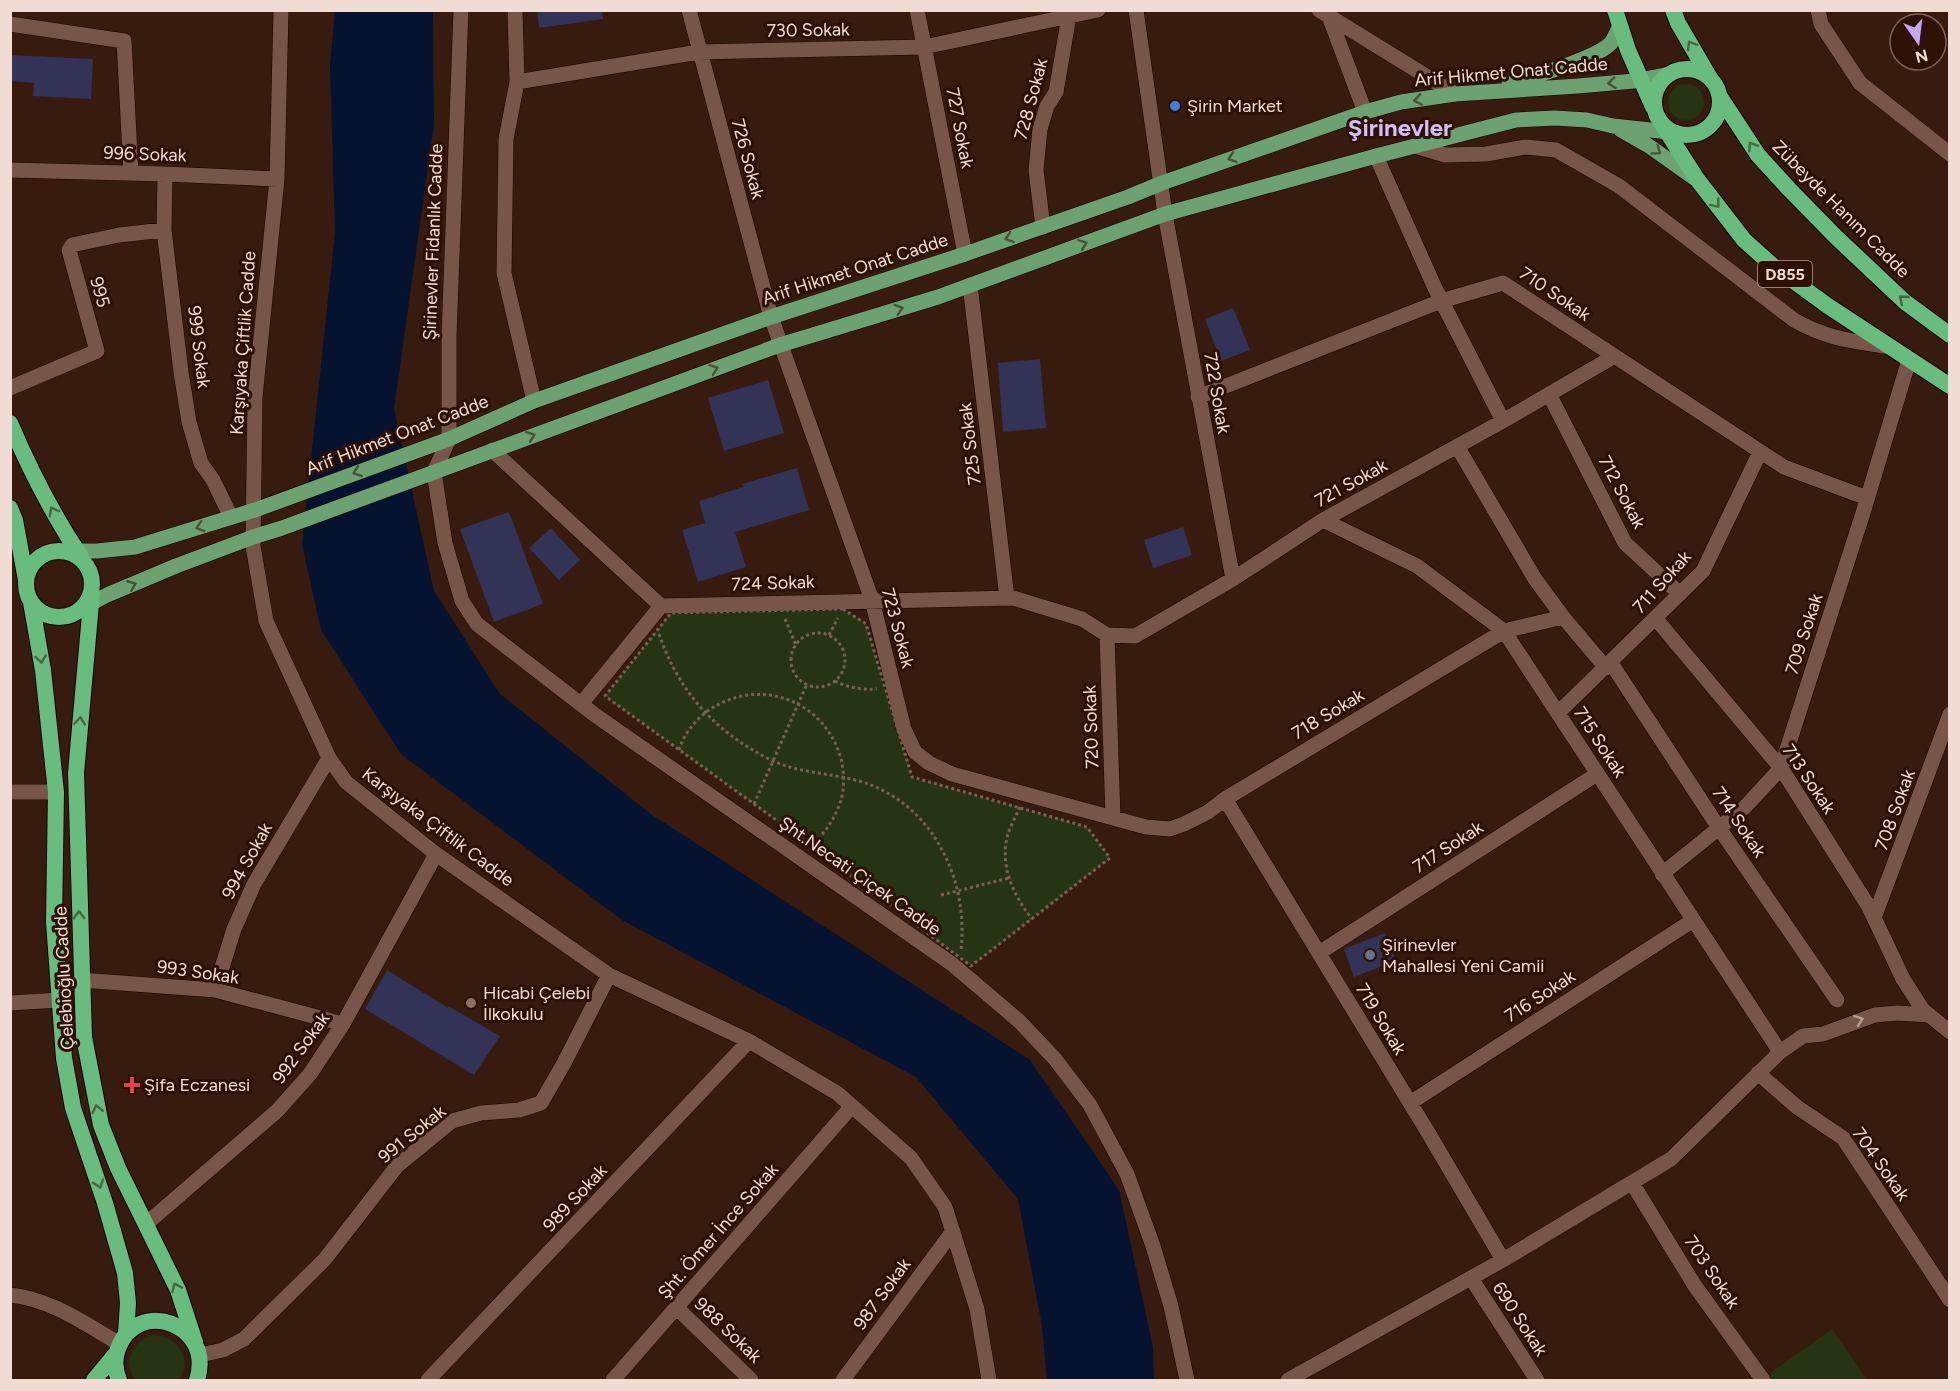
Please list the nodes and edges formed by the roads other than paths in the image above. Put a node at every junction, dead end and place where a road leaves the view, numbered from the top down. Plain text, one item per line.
1 (281, 10) edge
2 (461, 10) edge
3 (515, 10) edge
4 (689, 10) edge
5 (917, 10) edge
6 (1098, 10) edge
7 (1136, 10) edge
8 (1673, 10) edge
9 (1818, 10) edge
10 (1324, 13) edge
11 (1069, 16) junction
12 (1617, 18) edge
13 (10, 24) edge
14 (924, 47) junction
15 (699, 52) junction
16 (1670, 74) junction
17 (1710, 78) junction
18 (1641, 79) junction
19 (517, 82) junction
20 (1490, 91) junction
21 (1455, 94) junction
22 (1720, 98) junction
23 (1365, 112) junction
24 (1665, 125) junction
25 (1613, 126) junction
26 (1415, 146) junction
27 (1950, 154) edge
28 (1376, 156) junction
29 (10, 170) edge
30 (131, 173) junction
31 (165, 174) junction
32 (277, 179) junction
33 (1698, 181) junction
34 (1162, 183) junction
35 (1165, 214) junction
36 (1043, 227) junction
37 (164, 230) junction
38 (965, 254) junction
39 (970, 285) junction
40 (1441, 301) junction
41 (771, 317) junction
42 (1950, 335) edge
43 (780, 345) junction
44 (1891, 348) junction
45 (1613, 357) junction
46 (1909, 360) junction
47 (1950, 386) edge
48 (10, 388) edge
49 (1549, 393) junction
50 (1198, 397) junction
51 (534, 401) junction
52 (1503, 421) junction
53 (10, 423) edge
54 (449, 438) junction
55 (1457, 446) junction
56 (492, 450) junction
57 (1761, 452) junction
58 (434, 472) junction
59 (1867, 498) junction
60 (10, 508) edge
61 (255, 510) junction
62 (231, 517) junction
63 (1323, 520) junction
64 (253, 537) junction
65 (75, 554) junction
66 (1233, 579) junction
67 (26, 580) junction
68 (1680, 594) junction
69 (1007, 598) junction
70 (872, 600) junction
71 (32, 602) junction
72 (87, 602) junction
73 (661, 606) junction
74 (1563, 617) junction
75 (1656, 619) junction
76 (1504, 631) junction
77 (1107, 635) junction
78 (1608, 665) junction
79 (581, 704) junction
80 (1558, 713) junction
81 (1950, 714) edge
82 (1944, 748) edge
83 (329, 758) junction
84 (1781, 768) junction
85 (1597, 774) junction
86 (10, 792) edge
87 (56, 792) junction
88 (1225, 799) junction
89 (1113, 818) junction
90 (1719, 828) junction
91 (436, 854) junction
92 (1662, 874) junction
93 (1874, 918) junction
94 (1692, 921) junction
95 (1319, 953) junction
96 (609, 975) junction
97 (81, 980) junction
98 (215, 990) junction
99 (60, 1000) junction
100 (1837, 1000) dead end
101 (10, 1003) edge
102 (1929, 1014) junction
103 (343, 1023) junction
104 (1950, 1032) edge
105 (749, 1041) junction
106 (1780, 1052) junction
107 (1758, 1074) junction
108 (1410, 1103) junction
109 (852, 1106) junction
110 (1632, 1183) junction
111 (147, 1224) junction
112 (953, 1231) junction
113 (1503, 1260) junction
114 (1471, 1278) junction
115 (10, 1295) edge
116 (1950, 1299) edge
117 (677, 1308) junction
118 (121, 1343) junction
119 (197, 1349) junction
120 (94, 1380) edge
121 (119, 1380) edge
122 (197, 1380) edge
123 (428, 1380) edge
124 (613, 1380) edge
125 (751, 1380) edge
126 (843, 1380) edge
127 (989, 1380) edge
128 (1187, 1380) edge
129 (1292, 1380) edge
130 (1537, 1380) edge
131 (1763, 1380) edge

1 - 32 street, Karşıyaka Çiftlik Cadde
2 - 54 street, Şirinevler Fidanlık Cadde
3 - 19 street
4 - 15 street, 726 Sokak
5 - 14 street, 727 Sokak
6 - 11 street, 730 Sokak
7 - 34 street, 722 Sokak
17 -> 8 highway
9 - 27 street
10 - 21 street
10 - 23 street
11 - 14 street, 730 Sokak
11 - 36 street, 728 Sokak
12 - 18 highway, D855
12 - 20 main road
13 - 30 street
14 - 15 street, 730 Sokak
14 - 38 street, 727 Sokak
15 - 19 street, 730 Sokak
15 - 41 street, 726 Sokak
16 - 17 highway
16 - 18 main road, Arif Hikmet Onat Cadde
16 - 24 highway
17 - 22 highway
18 -> 20 main road, Arif Hikmet Onat Cadde
18 - 24 highway, D855
19 - 51 street
20 - 21 main road, Arif Hikmet Onat Cadde
21 -> 23 main road, Arif Hikmet Onat Cadde
22 - 24 highway
42 -> 22 highway, Zübeyde Hanım Cadde
23 -> 34 main road, Arif Hikmet Onat Cadde
24 - 25 main road
24 - 33 highway, D855
25 - 26 main road
25 -> 33 main road
26 - 28 main road
26 - 44 street
28 - 35 main road
28 - 40 street
29 - 30 street, 996 Sokak
30 - 31 street, 996 Sokak
31 - 32 street, 996 Sokak
31 - 37 street, 999 Sokak
32 - 61 street, Karşıyaka Çiftlik Cadde
33 -> 44 highway, D855
34 - 35 street, 722 Sokak
34 - 36 main road, Arif Hikmet Onat Cadde
39 -> 35 main road
35 - 50 street, 722 Sokak
36 -> 38 main road, Arif Hikmet Onat Cadde
37 - 48 street, 995
37 - 62 street, 999 Sokak
38 - 41 main road, Arif Hikmet Onat Cadde
43 -> 39 main road
39 - 69 street, 725 Sokak
40 - 45 street, 710 Sokak
40 - 50 street, 710 Sokak
40 - 52 street
41 - 43 street, 723 Sokak
41 - 51 main road, Arif Hikmet Onat Cadde
56 -> 43 main road
43 - 70 street, 723 Sokak
44 - 46 highway, D855
45 - 49 street, 721 Sokak
45 - 57 street, 710 Sokak
46 - 47 highway, D855
46 - 59 street, 709 Sokak
49 - 52 street, 721 Sokak
49 - 68 street, 712 Sokak
50 - 66 street, 722 Sokak
51 - 54 main road, Arif Hikmet Onat Cadde
52 - 55 street, 721 Sokak
65 -> 53 highway
54 - 58 street, Şirinevler Fidanlık Cadde
54 -> 61 main road, Arif Hikmet Onat Cadde
55 - 63 street, 721 Sokak
55 - 74 street, 714 Sokak
56 - 58 main road
56 - 73 street
57 - 59 street, 710 Sokak
57 - 68 street, 711 Sokak
58 - 64 main road
58 - 79 street, Şht.Necati Çiçek Cadde
59 - 84 street, 709 Sokak
60 - 67 highway
61 - 62 main road, Arif Hikmet Onat Cadde
61 - 64 street, Karşıyaka Çiftlik Cadde
62 -> 65 main road, Arif Hikmet Onat Cadde
63 - 66 street, 721 Sokak
63 - 76 street, 715 Sokak
72 -> 64 main road
64 - 83 street, Karşıyaka Çiftlik Cadde
65 - 67 highway
65 - 72 highway
66 - 77 street, 721 Sokak
67 - 71 highway
68 - 75 street, 711 Sokak
69 - 70 street, 724 Sokak
69 - 77 street, 724 Sokak
70 - 73 street, 724 Sokak
70 - 89 street, 723 Sokak
71 - 72 highway
71 -> 87 highway, Çelebioğlu Cadde
97 -> 72 highway, Çelebioğlu Cadde
73 - 79 street
74 - 76 street, 718 Sokak
74 - 78 street, 714 Sokak
75 - 78 street, 711 Sokak
75 - 84 street, 713 Sokak
76 - 80 street, 715 Sokak
76 - 88 street, 718 Sokak
77 - 89 street, 720 Sokak
78 - 80 street, 711 Sokak
78 - 90 street, 714 Sokak
79 - 128 street, Şht.Necati Çiçek Cadde
80 - 85 street, 715 Sokak
81 - 82 street, 708 Sokak
82 - 93 street, 708 Sokak
83 - 91 street, Karşıyaka Çiftlik Cadde
83 - 98 street, 994 Sokak
84 - 90 street, 709 Sokak
84 - 93 street, 713 Sokak
85 - 92 street, 715 Sokak
85 - 95 street, 717 Sokak
86 - 87 street
87 - 99 highway, Çelebioğlu Cadde
88 - 89 street, 718 Sokak
88 - 95 street, 719 Sokak
90 - 92 street, 709 Sokak
90 - 100 street, 714 Sokak
91 - 96 street, Karşıyaka Çiftlik Cadde
91 - 103 street, 992 Sokak
92 - 94 street, 715 Sokak
93 - 102 street, 713 Sokak
94 - 106 street, 715 Sokak
94 - 108 street, 716 Sokak
95 - 108 street, 719 Sokak
96 - 105 street, Karşıyaka Çiftlik Cadde
96 - 119 street, 991 Sokak
97 - 98 street, 993 Sokak
111 -> 97 highway, Çelebioğlu Cadde
98 - 103 street, 993 Sokak
99 - 101 street
99 -> 118 highway, Çelebioğlu Cadde
102 - 104 street, 713 Sokak
106 -> 102 street
103 - 111 street, 992 Sokak
105 - 109 street, Karşıyaka Çiftlik Cadde
105 - 123 street, 989 Sokak
106 - 107 street
107 - 110 street
107 - 116 street, 704 Sokak
108 - 113 street, 719 Sokak
109 - 112 street, Karşıyaka Çiftlik Cadde
109 - 117 street, Şht. Ömer İnce Sokak
110 - 113 street
110 - 131 street, 703 Sokak
119 -> 111 highway, Çelebioğlu Cadde
112 - 126 street, 987 Sokak
112 - 127 street, Karşıyaka Çiftlik Cadde
113 - 114 street
114 - 129 street
114 - 130 street, 690 Sokak
115 - 118 street
117 - 124 street, Şht. Ömer İnce Sokak
117 - 125 street, 988 Sokak
118 - 119 highway
118 - 120 highway
118 - 121 highway, Çelebioğlu Cadde
119 - 122 highway

